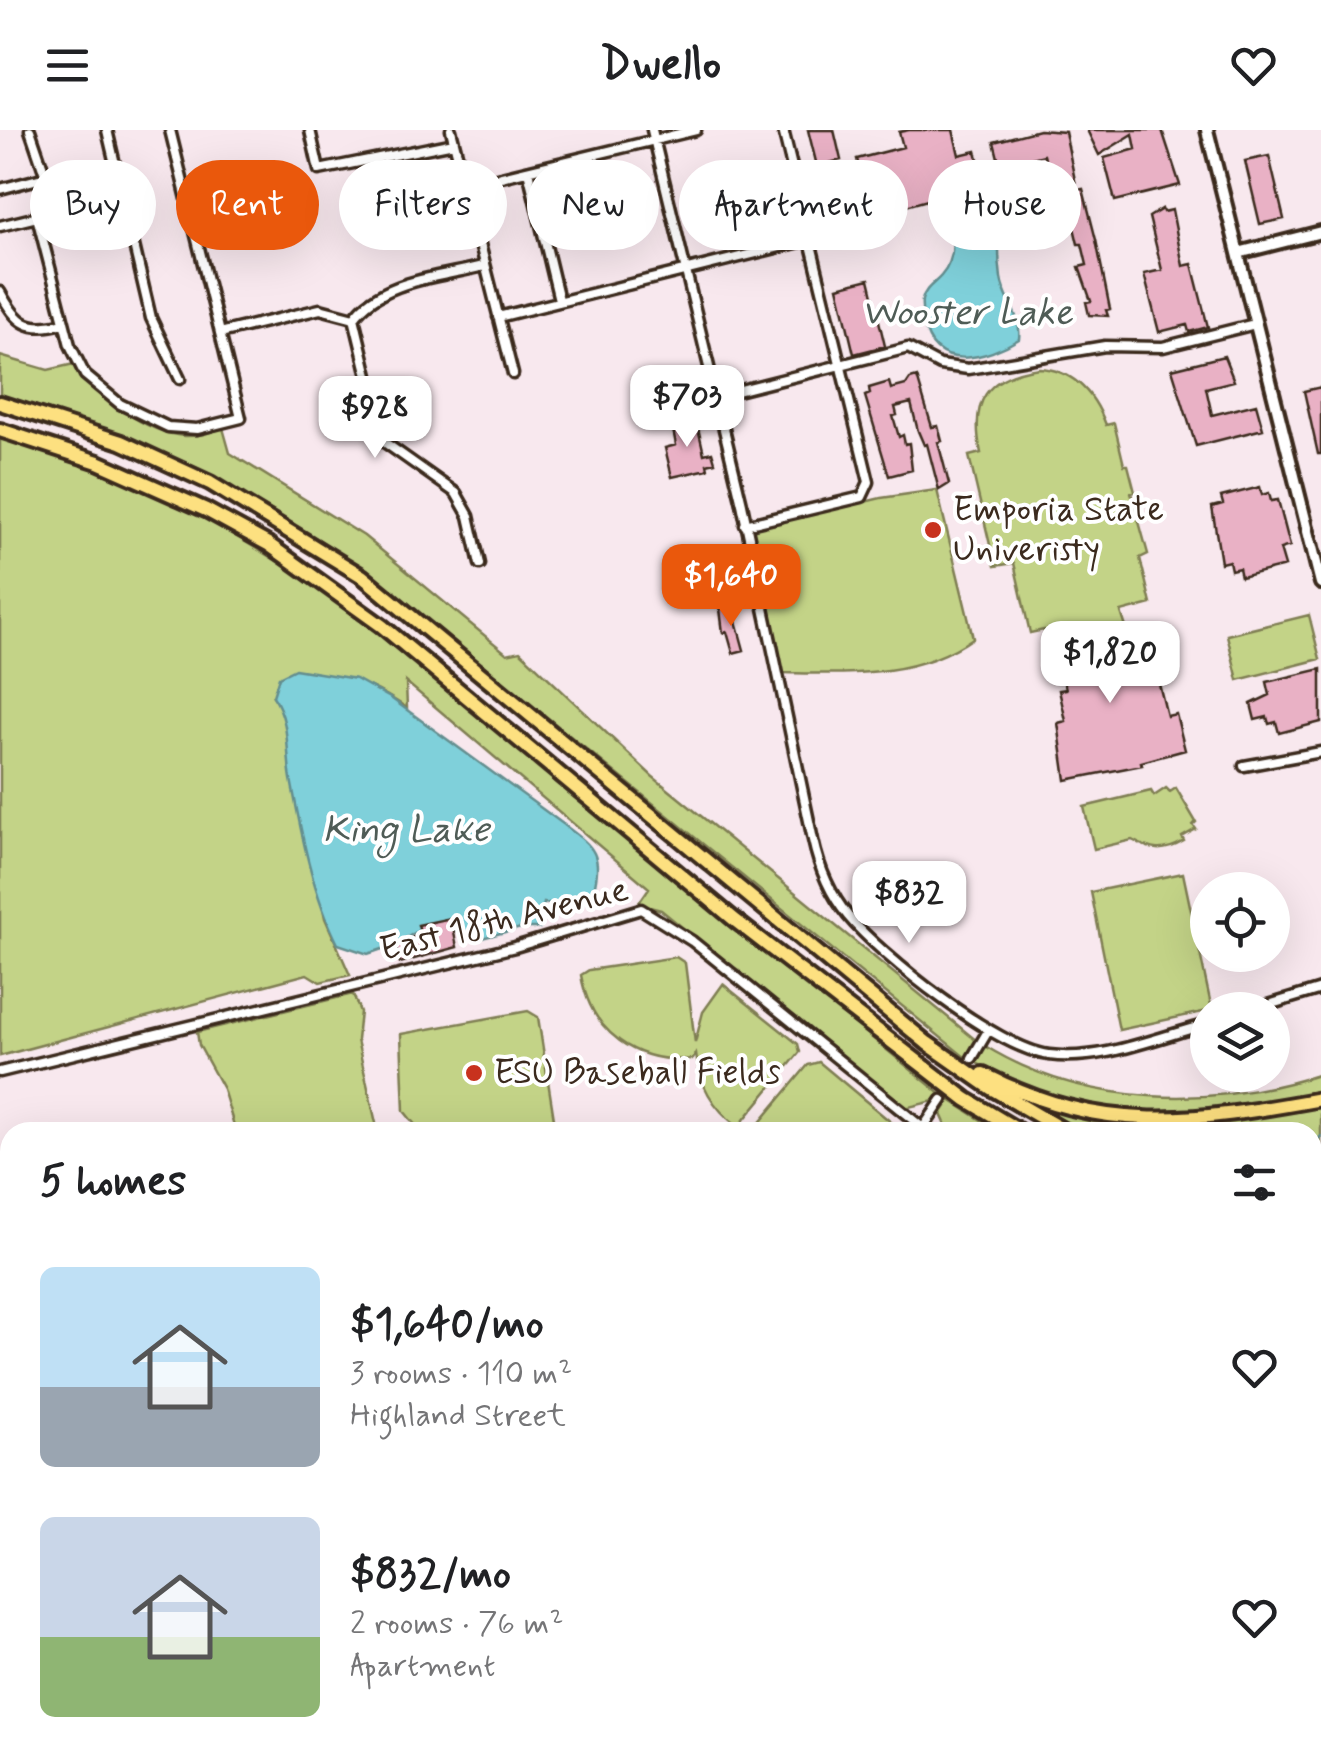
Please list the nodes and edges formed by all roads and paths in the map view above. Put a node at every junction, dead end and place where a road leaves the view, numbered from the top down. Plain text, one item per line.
1 (30, 130) edge
2 (108, 130) edge
3 (170, 130) edge
4 (310, 130) edge
5 (451, 130) edge
6 (696, 130) edge
7 (783, 130) edge
8 (1207, 130) edge
9 (653, 135) edge
10 (454, 143) junction
11 (40, 160) edge
12 (458, 160) edge
13 (564, 160) edge
14 (790, 160) edge
15 (30, 181) edge
16 (0, 189) edge
17 (30, 219) edge
18 (0, 226) edge
19 (1321, 232) edge
20 (46, 250) edge
21 (480, 250) edge
22 (547, 250) edge
23 (768, 250) edge
24 (812, 250) edge
25 (1238, 253) junction
26 (484, 266) junction
27 (686, 270) junction
28 (0, 292) edge
29 (559, 300) junction
30 (354, 318) junction
31 (498, 318) junction
32 (64, 323) junction
33 (1255, 324) junction
34 (220, 333) junction
35 (841, 365) junction
36 (513, 374) dead end
37 (180, 379) dead end
38 (717, 396) junction
39 (0, 403) edge
40 (0, 430) edge
41 (746, 526) junction
42 (480, 564) dead end
43 (1321, 583) edge
44 (1321, 752) edge
45 (1244, 766) dead end
46 (1321, 989) edge
47 (1290, 998) edge
48 (1190, 1029) edge
49 (988, 1031) junction
50 (942, 1053) junction
51 (972, 1058) tunnel mouth
52 (0, 1072) edge
53 (942, 1100) tunnel mouth
54 (1321, 1100) edge
55 (915, 1122) edge
56 (926, 1122) edge
57 (1004, 1122) edge
58 (1050, 1122) edge

1 - 11 street
2 - 37 street
3 - 34 street
4 - 10 street
5 - 10 street
6 - 9 street
7 - 14 street
8 - 25 main road
9 - 13 street
9 - 27 street
10 - 12 street
15 - 16 street
17 - 18 street
19 - 25 main road
20 - 32 street
21 - 26 street
22 - 29 street
23 - 27 street
24 - 35 street
25 - 33 main road
26 - 30 street
26 - 31 street
27 - 29 street
27 - 38 street
28 - 32 street
29 - 31 street
30 - 34 street
30 - 42 street
31 - 36 street
32 - 34 street
33 - 35 street
33 - 43 main road
35 - 38 street
35 - 41 street
38 - 41 street
39 - 50 highway
40 - 57 highway
41 - 49 street
44 - 45 street
46 - 47 street
48 - 49 street
49 - 51 street
50 - 54 highway
50 - 58 highway
52 - 55 street, East 18th Avenue
53 - 56 street, East 18th Avenue

